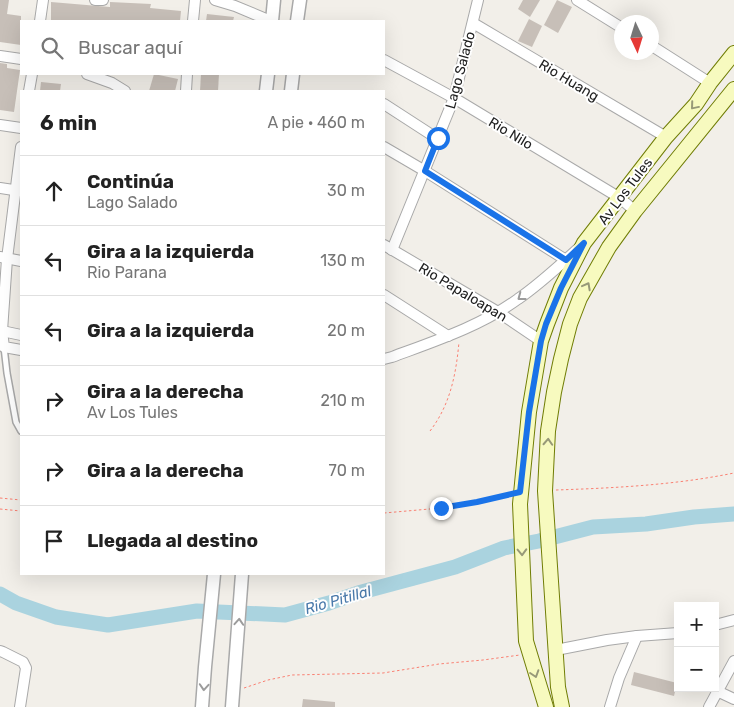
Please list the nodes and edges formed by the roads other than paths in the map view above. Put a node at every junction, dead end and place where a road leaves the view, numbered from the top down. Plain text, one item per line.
1 (43, 0) edge
2 (95, 0) edge
3 (103, 0) edge
4 (195, 0) edge
5 (215, 0) edge
6 (274, 0) edge
7 (300, 0) edge
8 (478, 0) edge
9 (577, 0) edge
10 (40, 20) edge
11 (193, 20) edge
12 (269, 20) edge
13 (271, 20) edge
14 (297, 20) edge
15 (473, 23) junction
16 (614, 23) edge
17 (659, 50) edge
18 (734, 53) edge
19 (0, 56) edge
20 (20, 59) edge
21 (385, 61) edge
22 (32, 75) edge
23 (89, 75) edge
24 (187, 75) edge
25 (268, 75) edge
26 (293, 75) edge
27 (710, 83) junction
28 (734, 89) edge
29 (29, 90) edge
30 (124, 90) edge
31 (186, 90) edge
32 (266, 90) edge
33 (291, 90) edge
34 (454, 98) junction
35 (385, 105) edge
36 (0, 125) edge
37 (20, 128) edge
38 (666, 137) junction
39 (438, 138) junction
40 (385, 148) edge
41 (20, 162) edge
42 (425, 171) junction
43 (0, 188) edge
44 (18, 191) edge
45 (620, 198) junction
46 (636, 211) junction
47 (584, 243) junction
48 (388, 247) edge
49 (3, 258) edge
50 (566, 260) junction
51 (20, 261) edge
52 (385, 297) edge
53 (498, 312) junction
54 (2, 331) junction
55 (20, 335) edge
56 (448, 336) junction
57 (541, 341) junction
58 (4, 347) junction
59 (20, 350) edge
60 (385, 359) edge
61 (20, 429) edge
62 (214, 575) edge
63 (242, 575) edge
64 (734, 620) edge
65 (719, 623) edge
66 (674, 633) edge
67 (637, 636) junction
68 (555, 645) junction
69 (0, 651) edge
70 (734, 660) edge
71 (719, 687) edge
72 (716, 692) edge
73 (719, 692) edge
74 (734, 699) edge
75 (20, 707) edge
76 (202, 707) edge
77 (232, 707) edge
78 (546, 707) edge
79 (562, 707) edge
80 (610, 707) edge
81 (709, 707) edge

1 - 10 street
2 - 3 street
4 - 11 street
5 - 12 street
6 - 13 street
7 - 14 street
8 - 15 street, Lago Salado
9 - 16 street
15 - 34 street, Lago Salado
15 - 38 street, Rio Huang
17 - 27 street
18 - 27 main road, Av Los Tules
19 - 20 street
21 - 34 street, Rio Nilo
22 - 29 street
23 - 30 street
24 - 31 street
25 - 32 street
26 - 33 street
27 -> 38 main road, Av Los Tules
28 - 46 main road, Av Los Tules
34 - 39 street, Lago Salado
34 - 45 street, Rio Nilo
35 - 39 street
36 - 37 street
38 - 45 main road, Av Los Tules
39 - 42 street, Lago Salado
40 - 42 street
41 - 44 street
42 - 48 street, Lago Salado
42 - 50 street
43 - 44 street
44 - 49 street
45 - 46 street, Rio Nilo
45 - 47 main road, Av Los Tules
68 -> 46 main road, Av Los Tules
47 - 50 street
47 - 57 main road, Av Los Tules
48 - 53 street, Rio Papaloapan
49 - 51 street
49 - 54 street
50 -> 53 street
52 - 56 street
53 - 56 street
53 - 57 street, Rio Papaloapan
54 - 55 street
54 - 58 street
56 - 60 street
57 -> 78 main road, Av Los Tules
58 - 59 street
58 - 61 lane
62 -> 76 street
77 -> 63 street
64 - 65 street
66 - 67 street
67 - 68 street
67 - 80 street
68 - 79 main road, Av Los Tules
69 - 75 street
70 - 71 street
72 - 81 street
73 - 74 street

